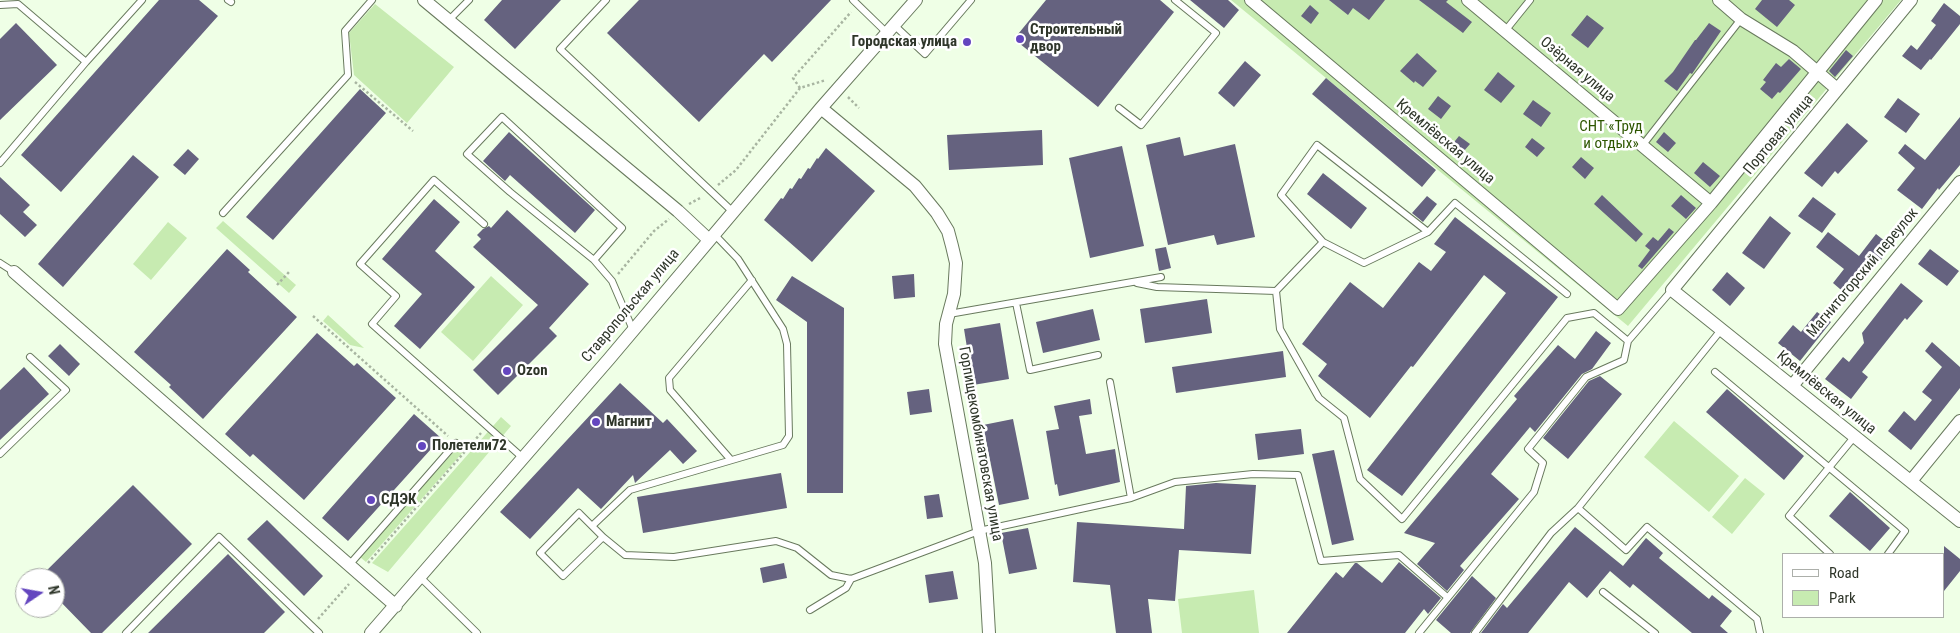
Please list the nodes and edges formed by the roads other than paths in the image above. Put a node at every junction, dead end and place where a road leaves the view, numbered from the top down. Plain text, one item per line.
1 (142, 0) edge
2 (372, 0) edge
3 (424, 0) edge
4 (469, 0) edge
5 (606, 0) edge
6 (916, 0) edge
7 (971, 0) edge
8 (1175, 0) edge
9 (1251, 0) edge
10 (1468, 0) edge
11 (1530, 0) edge
12 (1719, 0) edge
13 (1876, 0) edge
14 (1911, 0) edge
15 (855, 2) edge
16 (0, 5) edge
17 (1741, 19) junction
18 (449, 20) junction
19 (891, 29) junction
20 (1505, 31) junction
21 (86, 62) junction
22 (1817, 72) junction
23 (1837, 89) junction
24 (821, 108) junction
25 (1119, 108) dead end
26 (1642, 146) junction
27 (0, 163) edge
28 (1960, 182) edge
29 (1711, 203) junction
30 (733, 212) junction
31 (223, 213) dead end
32 (484, 224) dead end
33 (1428, 232) junction
34 (711, 237) junction
35 (1324, 242) junction
36 (594, 260) junction
37 (0, 263) edge
38 (14, 272) joint
39 (1161, 278) dead end
40 (752, 280) junction
41 (1137, 283) junction
42 (1672, 290) junction
43 (1276, 292) junction
44 (1567, 294) dead end
45 (1016, 303) junction
46 (949, 314) junction
47 (633, 330) junction
48 (1721, 330) junction
49 (1628, 341) junction
50 (1098, 356) dead end
51 (30, 357) dead end
52 (1715, 372) dead end
53 (1110, 382) dead end
54 (1792, 386) junction
55 (1960, 421) edge
56 (1855, 436) junction
57 (456, 443) road end
58 (0, 454) edge
59 (523, 458) junction
60 (731, 460) junction
61 (1828, 467) junction
62 (1910, 481) junction
63 (1131, 498) junction
64 (1578, 508) junction
65 (1960, 522) edge
66 (592, 526) junction
67 (979, 531) junction
68 (603, 537) junction
69 (1829, 553) edge
70 (1889, 553) edge
71 (355, 568) junction
72 (421, 578) junction
73 (850, 579) junction
74 (1603, 592) dead end
75 (1447, 597) junction
76 (396, 606) junction
77 (810, 610) dead end
78 (126, 633) edge
79 (319, 633) edge
80 (372, 633) edge
81 (478, 633) edge
82 (990, 633) edge
83 (1419, 633) edge
84 (1475, 633) edge
85 (1655, 633) edge
86 (1760, 633) edge

1 - 21 lane
2 - 31 lane
3 - 18 street
4 - 18 lane
5 - 30 lane
6 - 19 street, Ставропольская улица
7 - 19 lane
8 - 25 lane
9 - 29 street, Кремлёвская улица
10 - 20 street, Озёрная улица
11 - 20 lane
12 - 17 street
13 - 22 street
14 - 23 street, Портовая улица
15 - 19 lane
16 - 21 lane
17 - 22 street
17 - 26 lane
18 - 34 street
19 - 24 street, Ставропольская улица
20 - 26 street, Озёрная улица
21 - 27 lane
22 - 23 street
22 - 29 street
23 - 42 street, Портовая улица
24 - 30 street, Ставропольская улица
24 - 46 street, Горпищекомбинатовская улица
26 - 29 street, Озёрная улица
28 - 54 street, Магнитогорский переулок
30 - 34 street, Ставропольская улица
32 - 59 lane
33 - 35 lane
33 - 35 lane
33 - 44 lane
34 - 40 lane
34 - 47 street, Ставропольская улица
35 - 43 lane
36 - 36 lane
36 - 47 lane
37 - 38 lane
38 - 71 street
39 - 41 lane
40 - 60 lane
40 - 60 lane
41 - 43 lane
41 - 45 lane
42 - 48 street, Кремлёвская улица
42 - 49 lane
43 - 49 lane
45 - 46 lane
45 - 50 lane
46 - 67 street, Горпищекомбинатовская улица
47 - 59 street, Ставропольская улица
48 - 54 street, Кремлёвская улица
48 - 64 lane
49 - 75 lane
51 - 58 lane
52 - 61 lane
53 - 63 lane
54 - 56 street, Кремлёвская улица
55 - 62 street
56 - 61 lane
56 - 62 street, Кремлёвская улица
57 - 71 lane
59 - 72 street, Ставропольская улица
60 - 66 lane
61 - 69 lane
61 - 70 lane
62 - 65 street, Кремлёвская улица
63 - 67 lane
63 - 75 lane
64 - 84 lane
64 - 86 lane
66 - 68 lane
66 - 68 lane
67 - 73 lane
67 - 82 street, Горпищекомбинатовская улица
68 - 73 lane
71 - 76 street
72 - 76 street, Ставропольская улица
72 - 81 lane
73 - 77 lane
74 - 85 lane
75 - 83 lane
76 - 80 street, Ставропольская улица
78 - 79 lane

